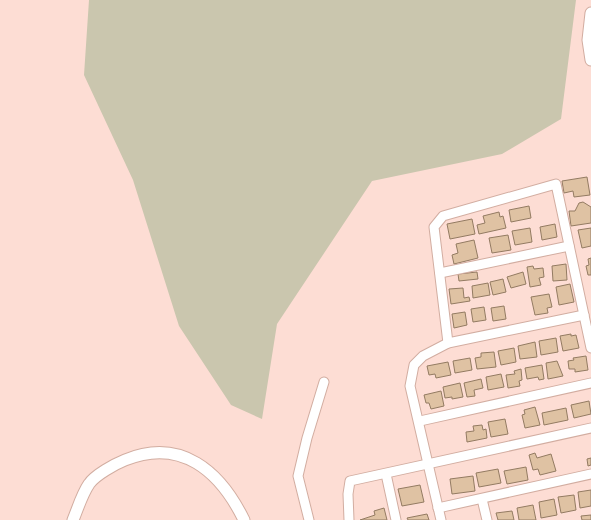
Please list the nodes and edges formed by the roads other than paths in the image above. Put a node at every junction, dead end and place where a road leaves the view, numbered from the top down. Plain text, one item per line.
1 (591, 13) edge
2 (591, 60) edge
3 (569, 246) junction
4 (440, 273) junction
5 (584, 315) junction
6 (448, 343) junction
7 (591, 348) edge
8 (324, 382) dead end
9 (591, 383) edge
10 (420, 421) junction
11 (591, 428) edge
12 (429, 464) junction
13 (386, 474) junction
14 (591, 474) edge
15 (482, 499) junction
16 (438, 508) junction
17 (73, 520) edge
18 (244, 520) edge
19 (309, 520) edge
20 (349, 520) edge
21 (396, 520) edge
22 (441, 520) edge
23 (487, 520) edge

1 - 2 street
3 - 4 street
3 - 4 street
3 - 5 street
4 - 6 street
5 - 6 street
5 - 7 street
6 - 10 street
8 - 19 street
9 - 10 street
10 - 12 street
11 - 12 street
12 - 13 street
12 - 16 street
13 - 20 street
13 - 21 street
14 - 15 street
15 - 16 street
15 - 23 street
16 - 22 street
17 - 18 street

